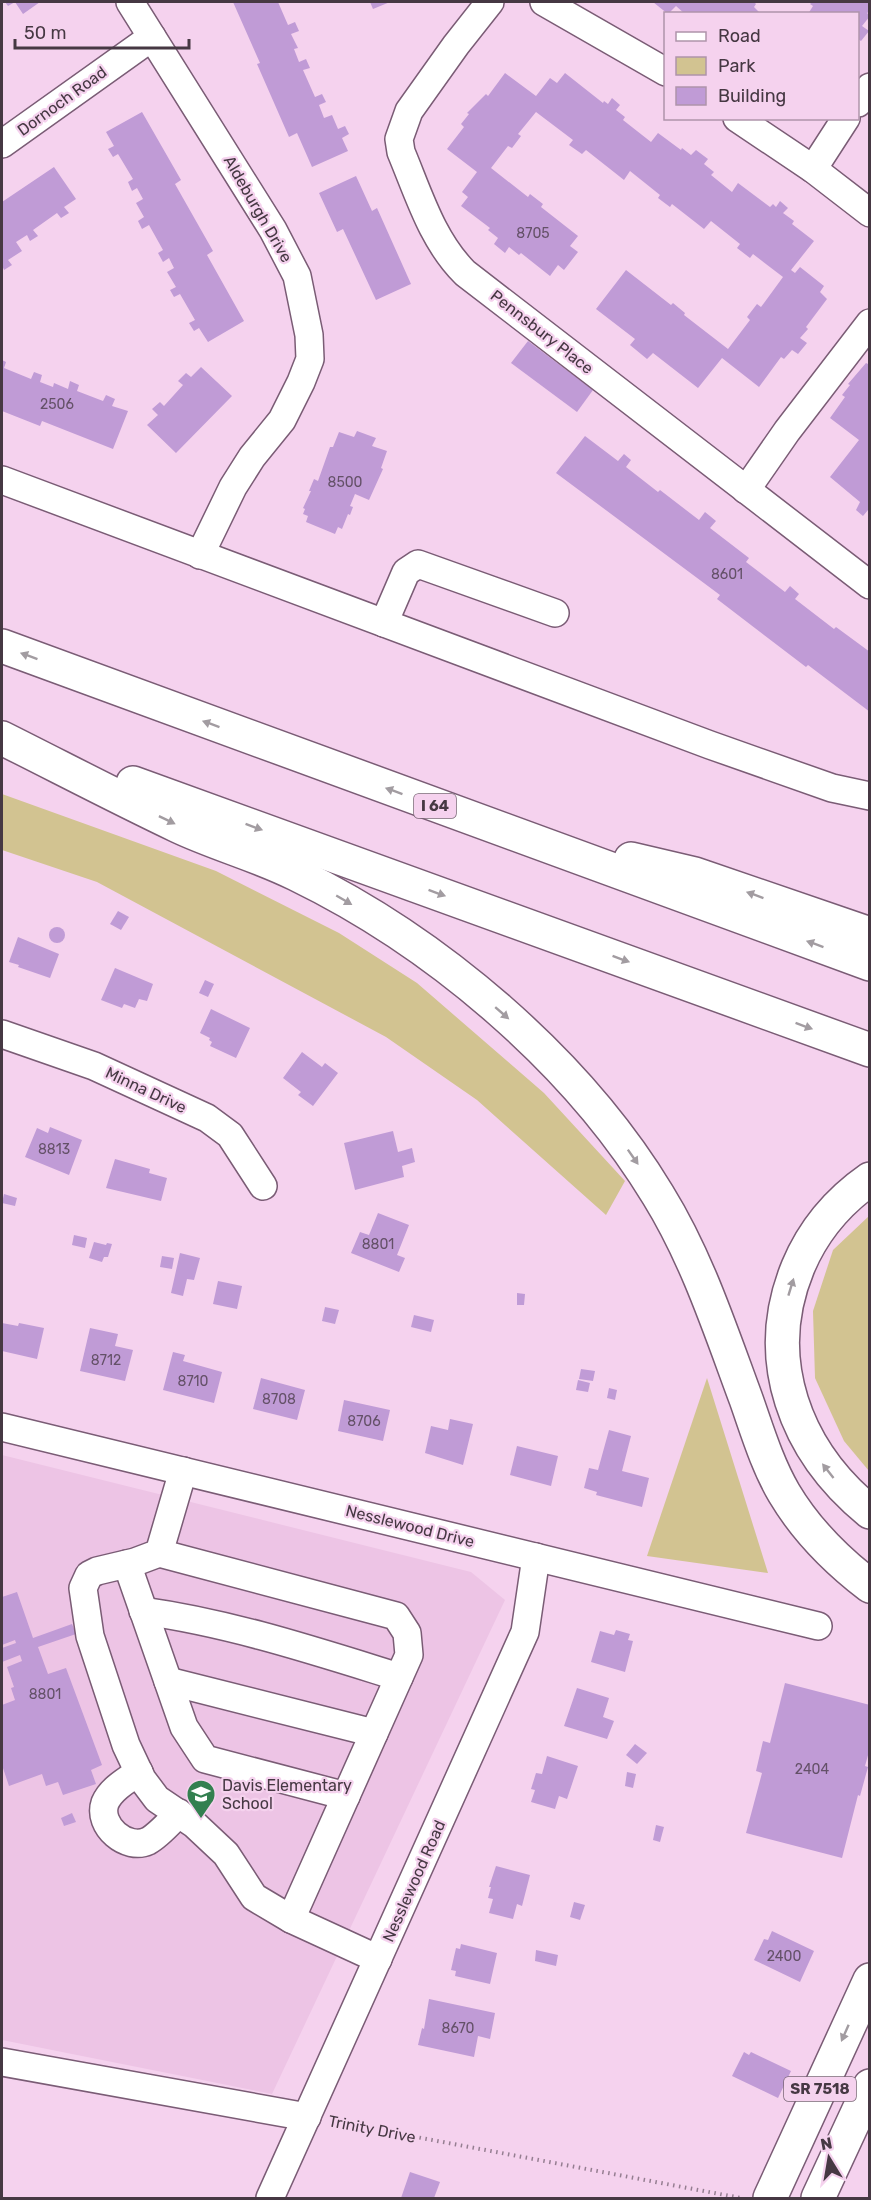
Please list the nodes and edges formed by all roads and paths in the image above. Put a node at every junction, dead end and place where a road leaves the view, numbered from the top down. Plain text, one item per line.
1 (130, 2) edge
2 (490, 2) edge
3 (544, 2) edge
4 (152, 37) junction
5 (664, 71) edge
6 (870, 87) edge
7 (859, 102) edge
8 (739, 120) edge
9 (845, 120) edge
10 (2, 144) edge
11 (813, 169) junction
12 (870, 213) edge
13 (870, 323) edge
14 (2, 480) edge
15 (746, 490) junction
16 (200, 555) junction
17 (870, 585) edge
18 (555, 613) dead end
19 (384, 623) junction
20 (2, 646) edge
21 (2, 736) edge
22 (870, 796) edge
23 (493, 827) junction
24 (870, 934) edge
25 (870, 964) edge
26 (2, 1034) edge
27 (870, 1050) edge
28 (870, 1179) edge
29 (262, 1186) dead end
30 (2, 1426) edge
31 (183, 1471) junction
32 (870, 1512) edge
33 (159, 1553) junction
34 (536, 1557) junction
35 (127, 1564) junction
36 (870, 1586) edge
37 (143, 1611) junction
38 (818, 1626) dead end
39 (399, 1677) junction
40 (168, 1681) junction
41 (374, 1733) junction
42 (139, 1772) junction
43 (346, 1796) junction
44 (179, 1813) junction
45 (291, 1919) junction
46 (378, 1959) junction
47 (870, 1980) edge
48 (2, 2062) edge
49 (870, 2086) edge
50 (307, 2117) junction
51 (270, 2199) edge
52 (741, 2199) edge
53 (770, 2199) edge
54 (818, 2199) edge

1 - 4 street, Aldeburgh Drive
2 - 15 street, Pennsbury Place
3 - 5 street
4 - 10 street, Dornoch Road
4 - 16 street, Aldeburgh Drive
6 - 7 street
8 - 11 street
9 - 11 street
11 - 12 street
13 - 15 street
14 - 16 street
15 - 17 street, Pennsbury Place
16 - 19 street
18 - 19 street
19 - 22 street
23 -> 20 highway, I 64
21 -> 27 highway
21 -> 36 highway
24 -> 23 highway
25 -> 23 highway, I 64
26 - 29 street, Minna Drive
32 -> 28 highway
30 - 31 street, Nesslewood Drive
31 - 33 street
31 - 34 street, Nesslewood Drive
33 - 35 street
33 - 39 street
34 - 38 street, Nesslewood Drive
34 - 46 street, Nesslewood Road
35 - 37 street
35 - 42 street
37 - 39 street
37 - 40 street
39 - 41 street
40 - 41 street
40 - 43 street
41 - 43 street
42 - 44 street
42 - 44 street
43 - 45 street
44 - 45 street
45 - 46 street
46 - 50 street, Nesslewood Road
47 -> 53 highway, SR 7518
48 - 50 street, Trinity Drive
49 - 54 highway, SR 7518
50 - 51 street, Nesslewood Road
50 - 52 path, Trinity Drive

